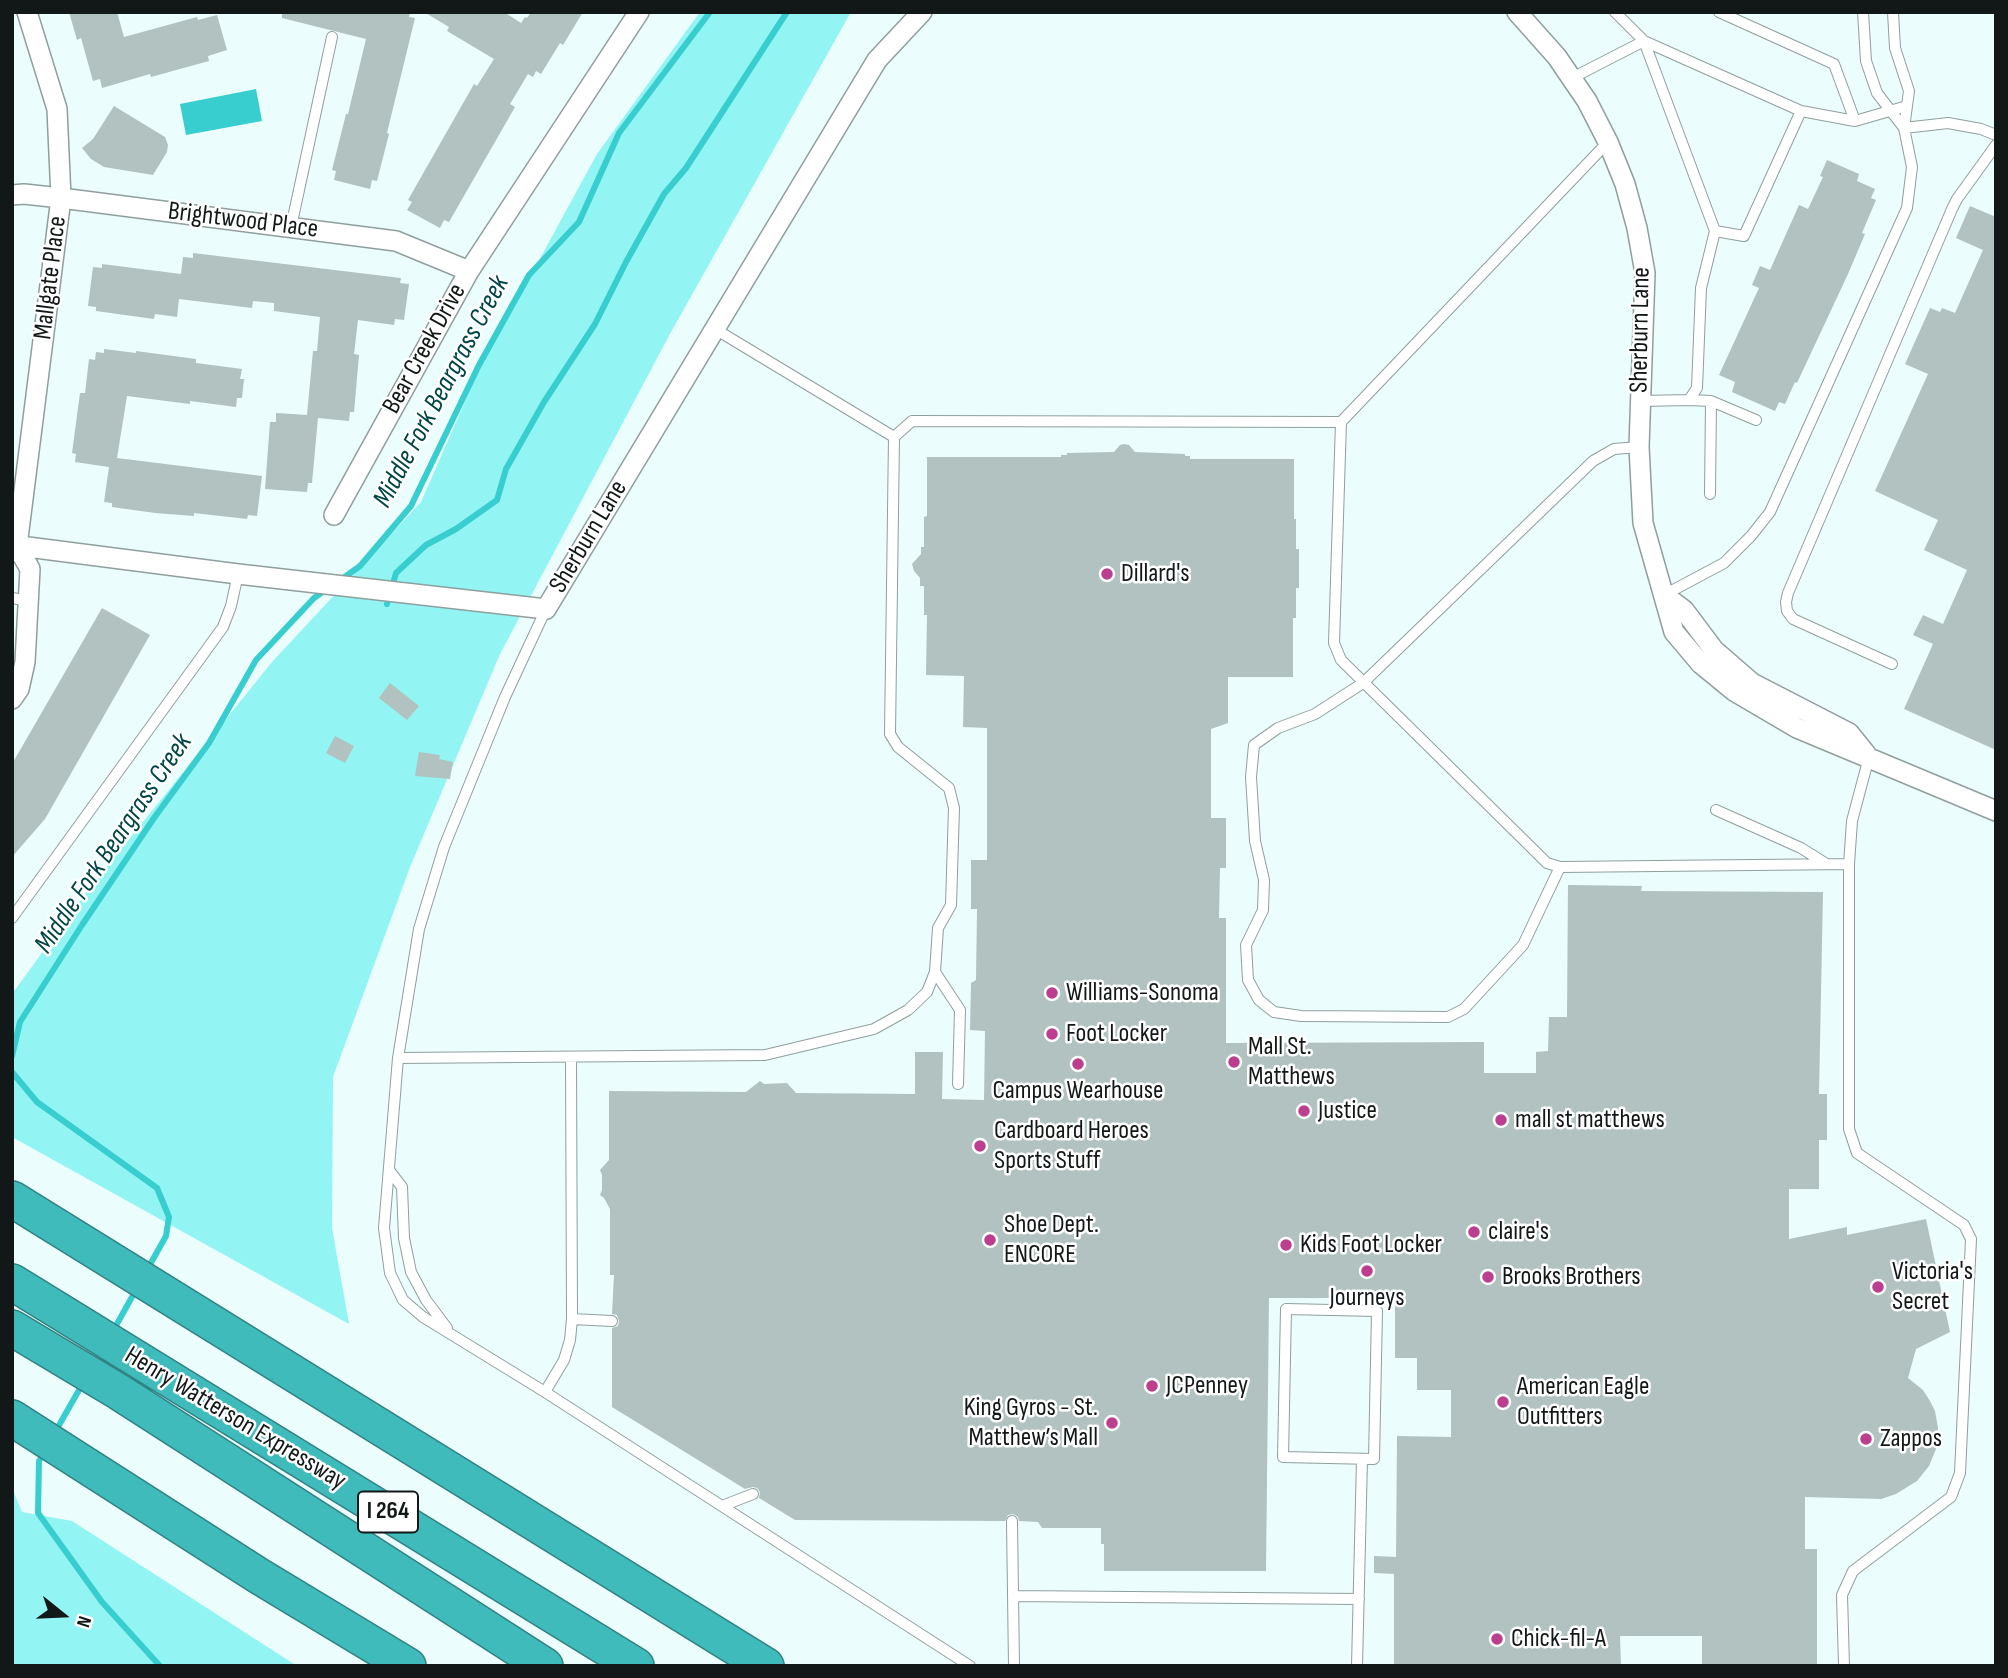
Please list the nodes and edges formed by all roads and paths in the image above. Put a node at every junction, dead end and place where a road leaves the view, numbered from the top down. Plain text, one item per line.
1 (27, 12) edge
2 (639, 12) edge
3 (1517, 12) edge
4 (1615, 12) edge
5 (1719, 12) edge
6 (1863, 12) edge
7 (1893, 12) edge
8 (921, 13) edge
9 (332, 37) dead end
10 (1644, 41) junction
11 (1572, 78) junction
12 (1907, 106) junction
13 (1801, 111) junction
14 (1891, 111) junction
15 (1855, 121) junction
16 (1904, 128) junction
17 (1996, 135) edge
18 (1608, 142) junction
19 (1996, 145) edge
20 (12, 195) edge
21 (61, 198) junction
22 (291, 228) junction
23 (1715, 231) junction
24 (469, 271) junction
25 (715, 329) junction
26 (1689, 400) junction
27 (1640, 401) junction
28 (1711, 401) junction
29 (1756, 420) dead end
30 (1341, 422) junction
31 (894, 437) junction
32 (1639, 447) junction
33 (1710, 494) dead end
34 (334, 515) dead end
35 (14, 548) edge
36 (238, 574) junction
37 (1664, 595) junction
38 (20, 599) edge
39 (546, 609) junction
40 (1892, 664) dead end
41 (1363, 683) junction
42 (12, 699) edge
43 (1869, 757) junction
44 (1716, 810) dead end
45 (1996, 811) edge
46 (1826, 864) junction
47 (1849, 864) junction
48 (1560, 867) junction
49 (12, 918) edge
50 (935, 972) junction
51 (571, 1057) junction
52 (398, 1058) junction
53 (958, 1084) dead end
54 (389, 1170) junction
55 (12, 1199) edge
56 (12, 1282) edge
57 (572, 1319) junction
58 (612, 1321) dead end
59 (12, 1328) edge
60 (450, 1333) junction
61 (545, 1392) junction
62 (13, 1423) edge
63 (1362, 1459) junction
64 (753, 1494) dead end
65 (722, 1506) junction
66 (1012, 1521) dead end
67 (1013, 1596) junction
68 (1359, 1599) junction
69 (408, 1666) edge
70 (545, 1666) edge
71 (636, 1666) edge
72 (766, 1666) edge
73 (970, 1666) edge
74 (1014, 1666) edge
75 (1357, 1666) edge
76 (1844, 1666) edge

1 - 21 street, Mallgate Place
2 - 24 street, Bear Creek Drive
3 - 11 street, Sherburn Lane
4 - 10 lane
5 - 15 lane
6 - 14 lane
7 - 12 lane
8 - 25 street, Sherburn Lane
9 - 22 lane
10 - 11 lane
10 - 13 lane
10 - 23 lane
11 - 18 street, Sherburn Lane
12 - 14 lane
12 - 16 lane
13 - 15 lane
13 - 23 lane
14 - 15 lane
14 - 16 lane
16 - 17 lane
16 - 37 lane
18 - 27 street, Sherburn Lane
18 - 30 lane
19 - 40 lane
20 - 21 street, Brightwood Place
21 - 22 street, Brightwood Place
21 - 35 street, Mallgate Place
22 - 24 street, Brightwood Place
23 - 26 lane
24 - 34 street, Bear Creek Drive
25 - 31 lane
25 - 39 street, Sherburn Lane
26 - 27 lane
26 - 28 lane
27 - 32 street, Sherburn Lane
28 - 29 lane
28 - 33 lane
30 - 31 lane
30 - 41 lane
31 - 50 lane
32 - 37 street, Sherburn Lane
32 - 41 lane
35 - 36 street, Sherburn Lane
35 - 38 street
36 - 39 street, Sherburn Lane
36 - 49 lane
37 - 43 street
38 - 42 street
39 - 52 lane
41 - 48 lane
41 - 48 lane
43 - 45 street
43 - 47 lane
44 - 46 lane
46 - 47 lane
46 - 48 lane
47 - 76 lane
50 - 51 lane
50 - 53 lane
51 - 52 lane
51 - 57 lane
52 - 54 lane
54 - 60 lane
54 - 60 lane
55 - 72 highway
56 - 71 highway, Henry Watterson Expressway / I 264
57 - 58 lane
57 - 61 lane
59 - 70 highway, Henry Watterson Expressway / I 264
60 - 61 lane
61 - 65 lane
62 - 69 highway
63 - 63 lane
63 - 68 lane
64 - 65 lane
65 - 73 lane
66 - 67 lane
67 - 68 lane
67 - 74 lane
68 - 75 lane

